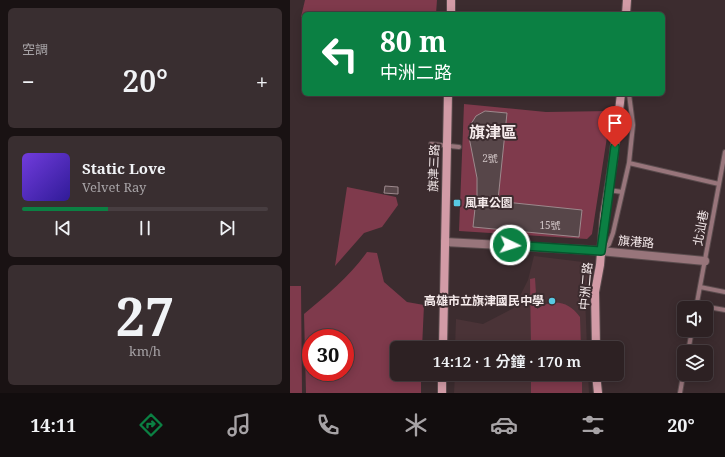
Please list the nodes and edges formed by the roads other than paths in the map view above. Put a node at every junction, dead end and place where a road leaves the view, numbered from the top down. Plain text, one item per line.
1 (451, 0) edge
2 (627, 0) edge
3 (451, 12) edge
4 (626, 12) edge
5 (448, 96) edge
6 (621, 96) edge
7 (629, 96) edge
8 (431, 144) dead end
9 (446, 146) junction
10 (458, 147) dead end
11 (725, 152) edge
12 (628, 163) junction
13 (719, 184) junction
14 (609, 190) junction
15 (622, 192) junction
16 (445, 242) junction
17 (601, 251) junction
18 (705, 260) junction
19 (700, 287) junction
20 (725, 292) edge
21 (697, 301) edge
22 (713, 308) edge
23 (725, 310) edge
24 (444, 341) edge
25 (596, 341) edge
26 (442, 381) edge
27 (597, 381) edge
28 (682, 381) edge
29 (442, 393) edge
30 (598, 393) edge
31 (680, 393) edge

1 - 3 street
2 - 4 street
5 - 9 street, 旗津三路
6 - 14 street, 中洲二路
7 - 12 lane, 中洲二路
8 - 9 lane
9 - 10 lane
9 - 16 street, 旗津三路
11 - 13 lane, 北汕巷
12 - 13 lane
12 - 15 lane, 中洲二路
13 - 18 lane, 北汕巷
14 - 15 lane
14 - 17 street, 中洲二路
15 - 17 lane, 中洲二路
16 - 17 street, 旗港路
16 - 24 street, 旗津三路
17 - 18 street, 旗港路
17 - 25 street, 中洲二路
18 - 19 lane, 北汕巷
19 - 20 lane
19 - 21 lane, 北汕巷
22 - 23 lane
26 - 29 street
27 - 30 street
28 - 31 lane

